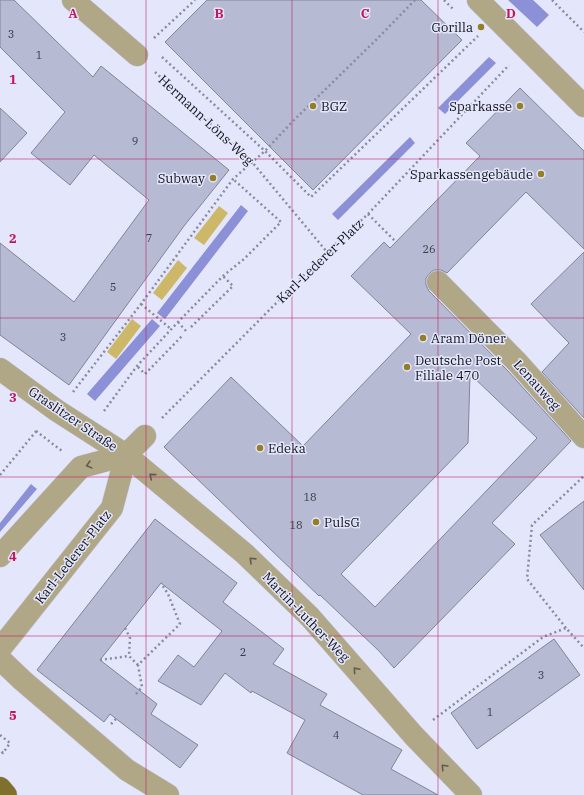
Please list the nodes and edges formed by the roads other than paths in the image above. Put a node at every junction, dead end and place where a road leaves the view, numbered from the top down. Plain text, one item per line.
1 (73, 0) edge
2 (478, 0) edge
3 (136, 55) road end
4 (584, 106) edge
5 (438, 282) dead end
6 (0, 369) edge
7 (145, 436) road end
8 (584, 437) edge
9 (126, 455) junction
10 (0, 556) edge
11 (0, 649) edge
12 (0, 659) edge
13 (0, 788) edge
14 (6, 795) edge
15 (168, 795) edge
16 (470, 795) edge

1 - 3 street
2 - 4 street
5 - 8 street, Lenauweg
6 - 9 street, Graslitzer Straße
7 - 9 street
9 -> 10 street
9 - 11 street, Karl-Lederer-Platz
16 -> 9 street, Martin-Luther-Weg
12 - 15 street
13 - 14 main road

